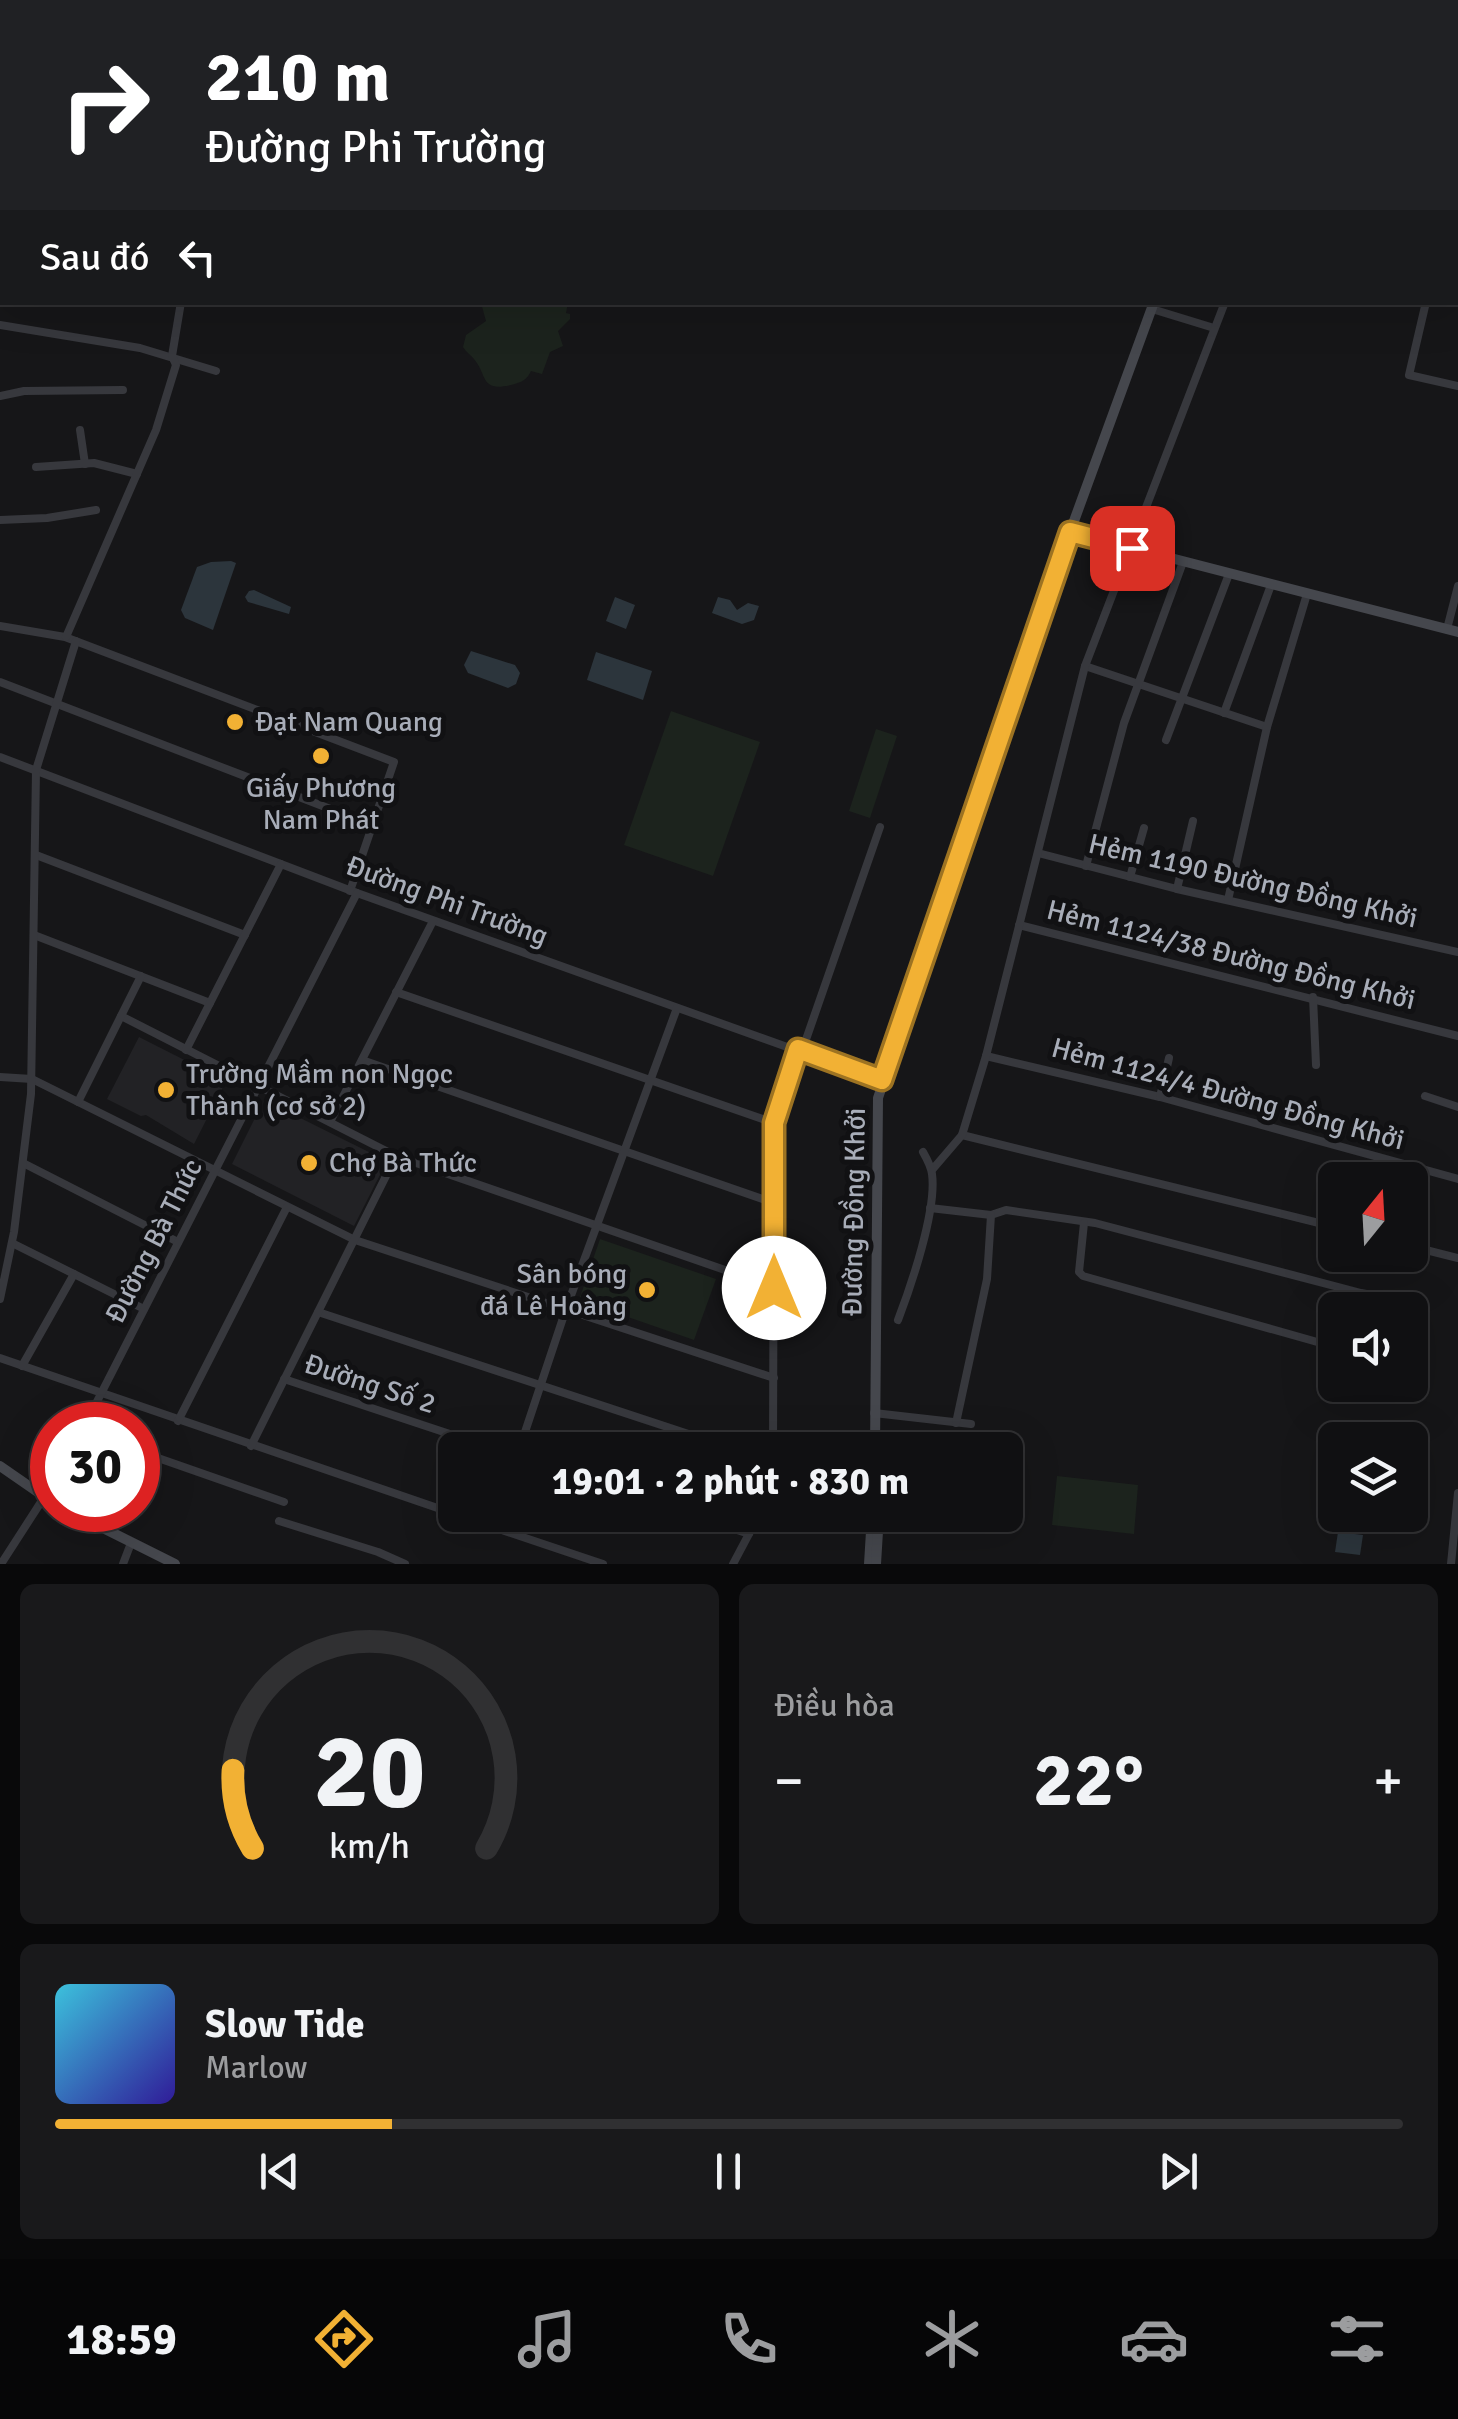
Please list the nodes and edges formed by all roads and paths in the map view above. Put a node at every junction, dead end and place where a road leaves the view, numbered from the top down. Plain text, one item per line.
1 (180, 305) edge
2 (1223, 305) edge
3 (1425, 305) edge
4 (1153, 306) edge
5 (0, 325) edge
6 (1214, 328) junction
7 (172, 356) junction
8 (216, 371) dead end
9 (1458, 386) edge
10 (124, 390) dead end
11 (0, 396) edge
12 (80, 430) dead end
13 (85, 464) junction
14 (36, 468) dead end
15 (137, 474) junction
16 (96, 510) dead end
17 (0, 520) edge
18 (1070, 532) junction
19 (1132, 548) junction
20 (1183, 562) junction
21 (1229, 574) junction
22 (1271, 585) junction
23 (1458, 586) edge
24 (1307, 594) junction
25 (0, 626) edge
26 (1452, 630) edge
27 (71, 639) junction
28 (1085, 666) junction
29 (0, 682) edge
30 (1137, 685) junction
31 (1179, 700) junction
32 (56, 703) junction
33 (1224, 713) junction
34 (1267, 726) junction
35 (1166, 740) dead end
36 (0, 757) edge
37 (36, 770) junction
38 (1192, 821) dead end
39 (372, 826) junction
40 (880, 827) dead end
41 (1144, 828) dead end
42 (1038, 853) junction
43 (36, 855) junction
44 (281, 864) junction
45 (1086, 866) junction
46 (1130, 877) junction
47 (1177, 889) junction
48 (353, 892) junction
49 (1228, 900) junction
50 (433, 921) junction
51 (1020, 925) junction
52 (34, 935) junction
53 (245, 935) junction
54 (1458, 952) edge
55 (141, 976) junction
56 (396, 992) junction
57 (1312, 997) junction
58 (210, 1003) junction
59 (677, 1008) junction
60 (121, 1016) junction
61 (1458, 1036) edge
62 (186, 1050) junction
63 (800, 1050) junction
64 (986, 1056) junction
65 (1169, 1058) dead end
66 (362, 1060) junction
67 (1316, 1065) dead end
68 (0, 1077) edge
69 (32, 1079) junction
70 (650, 1080) junction
71 (882, 1080) junction
72 (258, 1086) junction
73 (1425, 1096) dead end
74 (1160, 1097) junction
75 (78, 1102) junction
76 (1458, 1107) edge
77 (330, 1122) junction
78 (774, 1123) junction
79 (962, 1135) junction
80 (624, 1151) junction
81 (923, 1152) dead end
82 (396, 1156) junction
83 (24, 1164) junction
84 (932, 1170) junction
85 (215, 1171) junction
86 (1458, 1179) edge
87 (774, 1203) junction
88 (288, 1207) junction
89 (930, 1208) junction
90 (991, 1215) junction
91 (1084, 1223) junction
92 (1318, 1223) edge
93 (596, 1226) junction
94 (354, 1240) junction
95 (178, 1242) junction
96 (12, 1243) junction
97 (1428, 1250) edge
98 (1458, 1258) edge
99 (74, 1274) junction
100 (774, 1288) junction
101 (1358, 1292) edge
102 (0, 1299) edge
103 (144, 1309) junction
104 (566, 1310) junction
105 (318, 1312) junction
106 (898, 1320) dead end
107 (1318, 1342) edge
108 (0, 1358) edge
109 (22, 1366) junction
110 (774, 1378) junction
111 (284, 1379) junction
112 (540, 1385) junction
113 (100, 1394) junction
114 (96, 1402) edge
115 (874, 1413) junction
116 (178, 1421) junction
117 (956, 1422) junction
118 (971, 1424) dead end
119 (444, 1432) edge
120 (525, 1432) edge
121 (682, 1432) edge
122 (773, 1432) edge
123 (874, 1432) edge
124 (250, 1446) junction
125 (160, 1459) edge
126 (0, 1466) edge
127 (30, 1487) edge
128 (1458, 1493) edge
129 (284, 1502) dead end
130 (438, 1509) edge
131 (279, 1521) dead end
132 (30, 1526) edge
133 (109, 1532) edge
134 (508, 1532) edge
135 (743, 1532) edge
136 (875, 1532) edge
137 (749, 1534) joint
138 (130, 1543) junction
139 (2, 1564) edge
140 (123, 1564) edge
141 (175, 1564) edge
142 (405, 1564) edge
143 (604, 1564) edge
144 (733, 1564) edge
145 (873, 1564) edge
146 (1451, 1564) edge

1 - 7 street
2 - 6 street
3 - 9 street
4 - 6 street
4 - 18 main road, Đường Đồng Khởi
5 - 7 street
6 - 19 street
7 - 8 street
7 - 15 street
10 - 11 street
12 - 13 street
13 - 14 street
13 - 15 street
15 - 27 street
16 - 17 street
18 - 19 main road
18 - 71 main road, Đường Đồng Khởi
19 - 20 main road
19 - 28 street
20 - 21 main road
20 - 30 street
21 - 22 main road
21 - 31 street
22 - 24 main road
22 - 33 street
23 - 26 street
24 - 26 main road
24 - 34 street
25 - 27 street
27 - 32 street
27 - 39 street, Đường Bà Thức
28 - 30 street
28 - 42 street
29 - 32 street
30 - 31 street
30 - 45 street
31 - 33 street
31 - 35 street
32 - 37 street
32 - 39 street
33 - 34 street
34 - 49 street
36 - 37 street, Đường Phi Trường
37 - 43 street
37 - 44 street, Đường Phi Trường
38 - 47 street
39 - 48 street, Đường Bà Thức
40 - 63 street
41 - 46 street
42 - 45 street, Hẻm 1190 Đường Đồng Khởi
42 - 51 street
43 - 52 street
43 - 53 street
44 - 48 street, Đường Phi Trường
44 - 53 street
45 - 46 street, Hẻm 1190 Đường Đồng Khởi
46 - 47 street, Hẻm 1190 Đường Đồng Khởi
47 - 49 street, Hẻm 1190 Đường Đồng Khởi
48 - 50 street, Đường Phi Trường
48 - 72 street, Đường Bà Thức
49 - 54 street, Hẻm 1190 Đường Đồng Khởi
50 - 56 street
50 - 59 street, Đường Phi Trường
51 - 57 street, Hẻm 1124/38 Đường Đồng Khởi
51 - 64 street
52 - 55 street
52 - 69 street
53 - 58 street
55 - 58 street
55 - 60 street
56 - 66 street
56 - 70 street
57 - 61 street, Hẻm 1124/38 Đường Đồng Khởi
57 - 67 street
58 - 62 street
59 - 63 street, Đường Phi Trường
59 - 70 street
60 - 62 street
60 - 75 street
62 - 72 street
63 - 71 street, Đường Phi Trường
63 - 78 street
64 - 74 street, Hẻm 1124/4 Đường Đồng Khởi
64 - 79 street
65 - 74 street
66 - 77 street
66 - 80 street
68 - 69 street
69 - 75 street
69 - 83 street
70 - 78 street
70 - 80 street
71 - 115 main road, Đường Đồng Khởi
72 - 77 street
72 - 85 street, Đường Bà Thức
73 - 76 street
74 - 86 street, Hẻm 1124/4 Đường Đồng Khởi
75 - 85 street
77 - 82 street
78 - 87 street
79 - 84 street
79 - 92 street
80 - 87 street
80 - 93 street
81 - 84 street
82 - 93 street
82 - 94 street
83 - 95 street
83 - 96 street
84 - 89 street
85 - 88 street
85 - 95 street, Đường Bà Thức
87 - 100 street
88 - 94 street
88 - 116 street
89 - 90 street
89 - 106 street
90 - 91 street
90 - 117 street
91 - 101 street
91 - 107 street
93 - 100 street
93 - 104 street
94 - 104 street
94 - 105 street
95 - 103 street, Đường Bà Thức
96 - 99 street
96 - 102 street
97 - 98 street
99 - 103 street
99 - 109 street
100 - 110 street
103 - 113 street, Đường Bà Thức
104 - 110 street
104 - 112 street
105 - 111 street
105 - 112 street
108 - 109 street
109 - 113 street
110 - 122 street
111 - 119 street, Đường Số 2
111 - 124 street
112 - 120 street
112 - 121 street
113 - 114 street, Đường Bà Thức
113 - 116 street
115 - 117 street
115 - 123 main road, Đường Đồng Khởi
116 - 124 street
117 - 118 street
124 - 130 street
125 - 129 street
126 - 127 main road
128 - 146 street
131 - 142 street
132 - 139 street
133 - 138 main road
134 - 143 street
135 - 137 street
136 - 145 main road
137 - 144 street
138 - 140 street
138 - 141 main road

